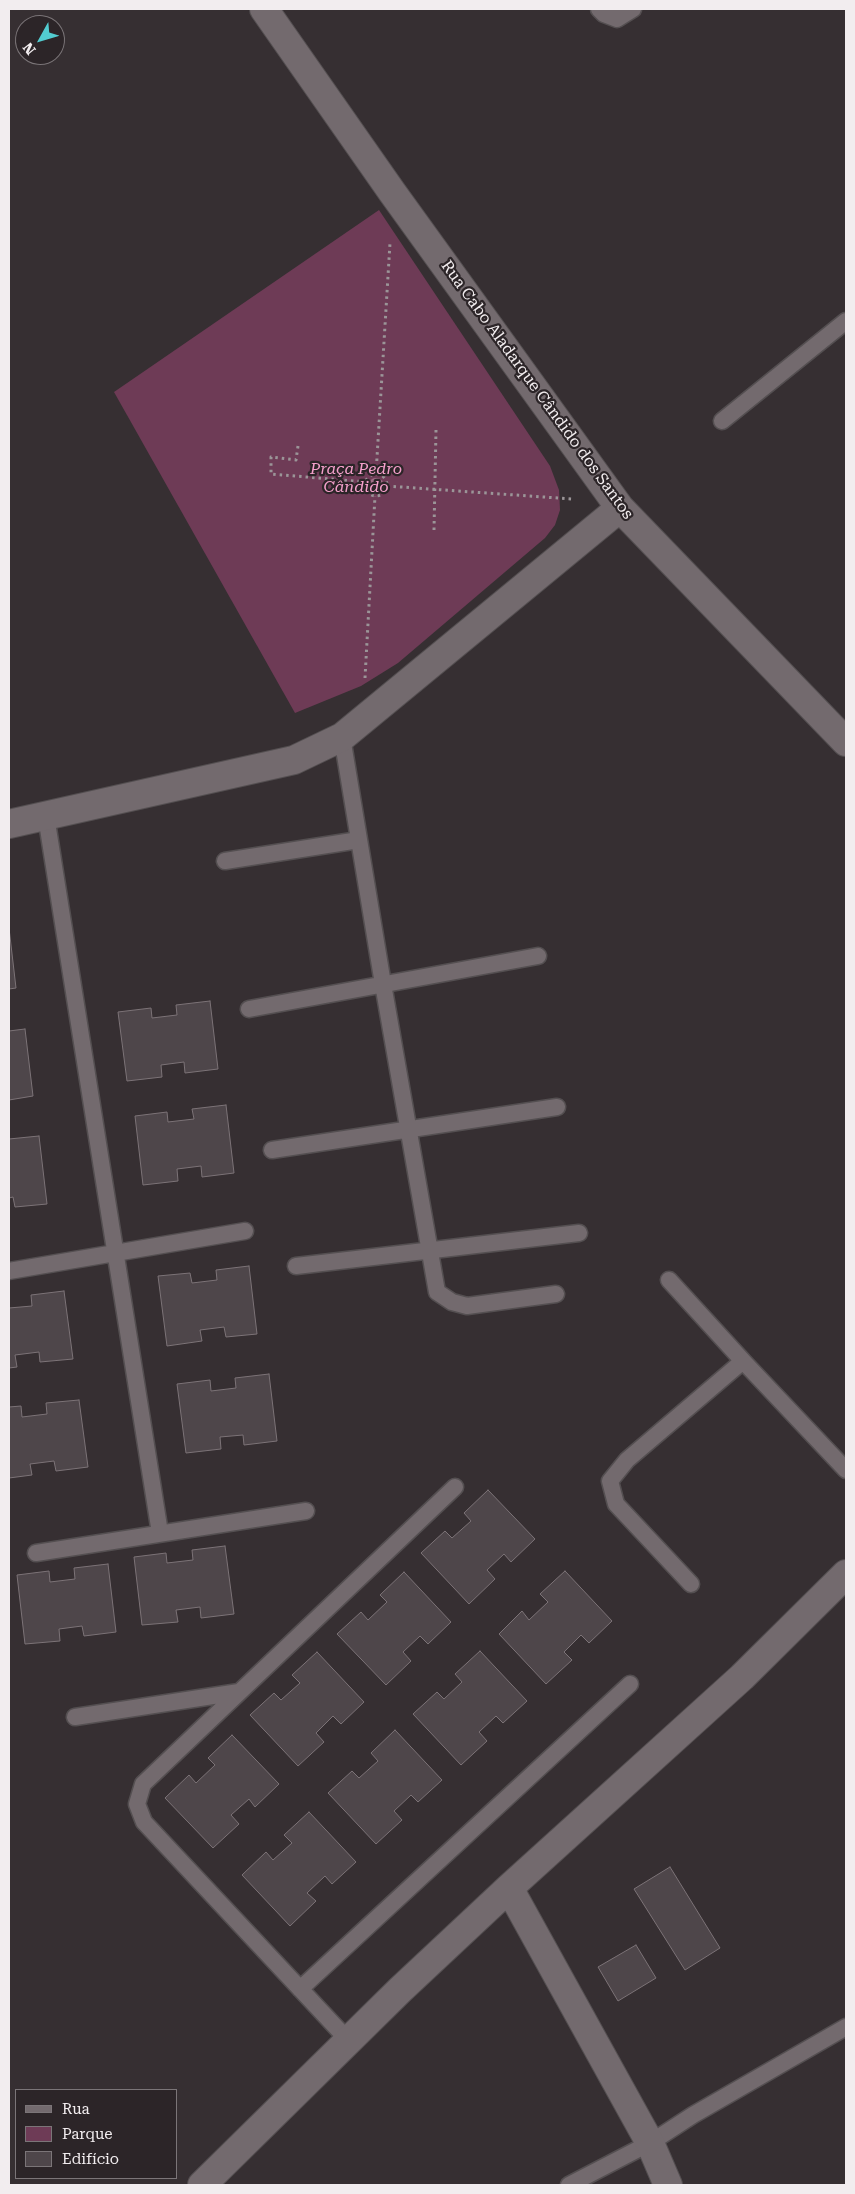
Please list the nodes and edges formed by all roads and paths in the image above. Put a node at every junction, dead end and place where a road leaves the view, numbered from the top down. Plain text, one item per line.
1 (264, 9) edge
2 (599, 9) edge
3 (633, 9) edge
4 (390, 241) dead end
5 (846, 321) edge
6 (722, 421) dead end
7 (436, 430) dead end
8 (298, 446) dead end
9 (376, 474) junction
10 (366, 482) junction
11 (387, 486) junction
12 (435, 489) junction
13 (375, 496) junction
14 (572, 499) dead end
15 (620, 508) junction
16 (434, 530) dead end
17 (365, 679) dead end
18 (342, 737) junction
19 (846, 742) edge
20 (46, 816) junction
21 (9, 824) edge
22 (359, 840) junction
23 (225, 861) dead end
24 (538, 956) dead end
25 (383, 984) junction
26 (249, 1009) dead end
27 (557, 1107) dead end
28 (408, 1130) junction
29 (272, 1150) dead end
30 (245, 1231) dead end
31 (578, 1234) dead end
32 (430, 1251) junction
33 (115, 1252) junction
34 (296, 1266) dead end
35 (9, 1271) edge
36 (669, 1280) dead end
37 (556, 1294) dead end
38 (743, 1361) junction
39 (846, 1470) edge
40 (455, 1487) dead end
41 (306, 1511) dead end
42 (160, 1533) junction
43 (36, 1553) dead end
44 (846, 1574) edge
45 (691, 1584) dead end
46 (630, 1684) dead end
47 (240, 1692) junction
48 (75, 1717) dead end
49 (510, 1888) junction
50 (300, 1989) junction
51 (846, 2027) edge
52 (348, 2040) junction
53 (650, 2143) junction
54 (202, 2185) edge
55 (569, 2185) edge
56 (668, 2185) edge

1 - 15 street, Rua Cabo Aladarque Cândido dos Santos
2 - 3 lane
4 - 9 path
5 - 6 lane
7 - 12 path
8 - 10 path
9 - 10 path
9 - 11 path
10 - 13 path
11 - 12 path
11 - 13 path
12 - 14 path
12 - 16 path
13 - 17 path
15 - 18 street
15 - 19 street, Rua Cabo Aladarque Cândido dos Santos
18 - 20 street
18 - 22 lane
20 - 21 street
20 - 33 lane
22 - 23 lane
22 - 25 lane
24 - 25 lane
25 - 26 lane
25 - 28 lane
27 - 28 lane
28 - 29 lane
28 - 32 lane
30 - 33 lane
31 - 32 lane
32 - 34 lane
32 - 37 lane
33 - 35 lane
33 - 42 lane
36 - 38 lane
38 - 39 lane
38 - 45 lane
40 - 47 lane
41 - 42 lane
42 - 43 lane
44 - 49 street
46 - 50 lane
47 - 48 lane
47 - 50 lane
49 - 52 street
49 - 53 street
50 - 52 lane
51 - 53 lane
52 - 54 street
53 - 55 lane
53 - 56 street

